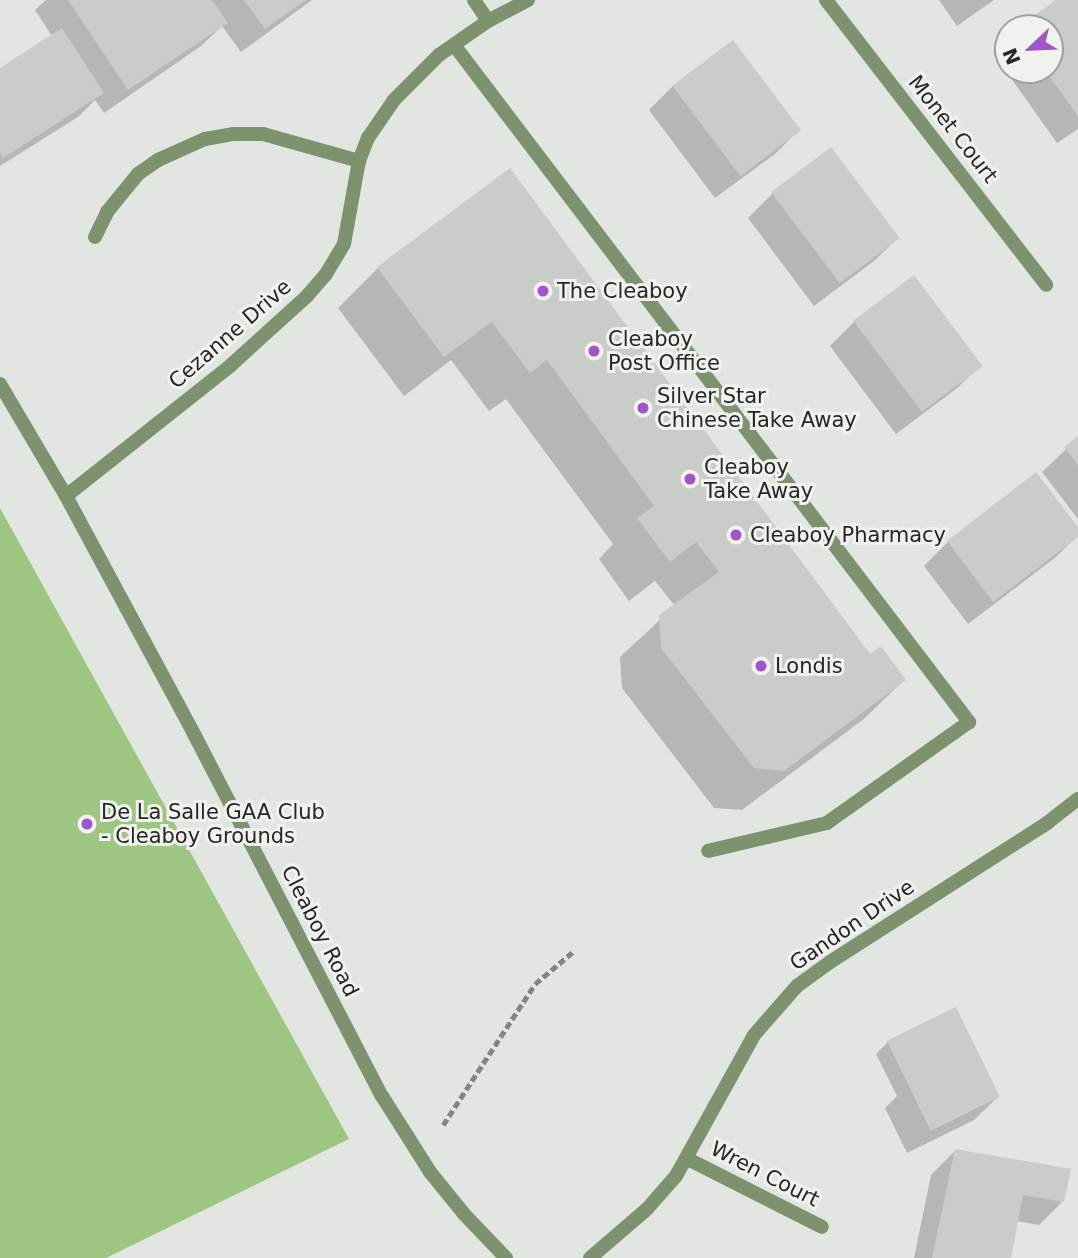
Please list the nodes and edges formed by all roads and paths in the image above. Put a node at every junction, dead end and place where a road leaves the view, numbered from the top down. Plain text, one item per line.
1 (474, 0) edge
2 (528, 0) edge
3 (826, 0) edge
4 (488, 21) junction
5 (454, 45) junction
6 (359, 161) junction
7 (95, 237) dead end
8 (1046, 285) dead end
9 (0, 384) edge
10 (66, 496) junction
11 (1078, 799) edge
12 (708, 850) dead end
13 (575, 950) dead end
14 (422, 1158) junction
15 (688, 1159) junction
16 (822, 1227) dead end
17 (506, 1258) edge
18 (590, 1258) edge

1 - 4 street
2 - 4 street, Cezanne Drive
3 - 8 street, Monet Court
4 - 5 street, Cezanne Drive
5 - 6 street, Cezanne Drive
5 - 12 street
6 - 7 street
6 - 10 street, Cezanne Drive
9 - 10 street, Cleaboy Road
10 - 14 street, Cleaboy Road
11 - 15 street, Gandon Drive
13 - 14 path
14 - 17 street, Cleaboy Road
15 - 16 street, Wren Court
15 - 18 street, Gandon Drive

